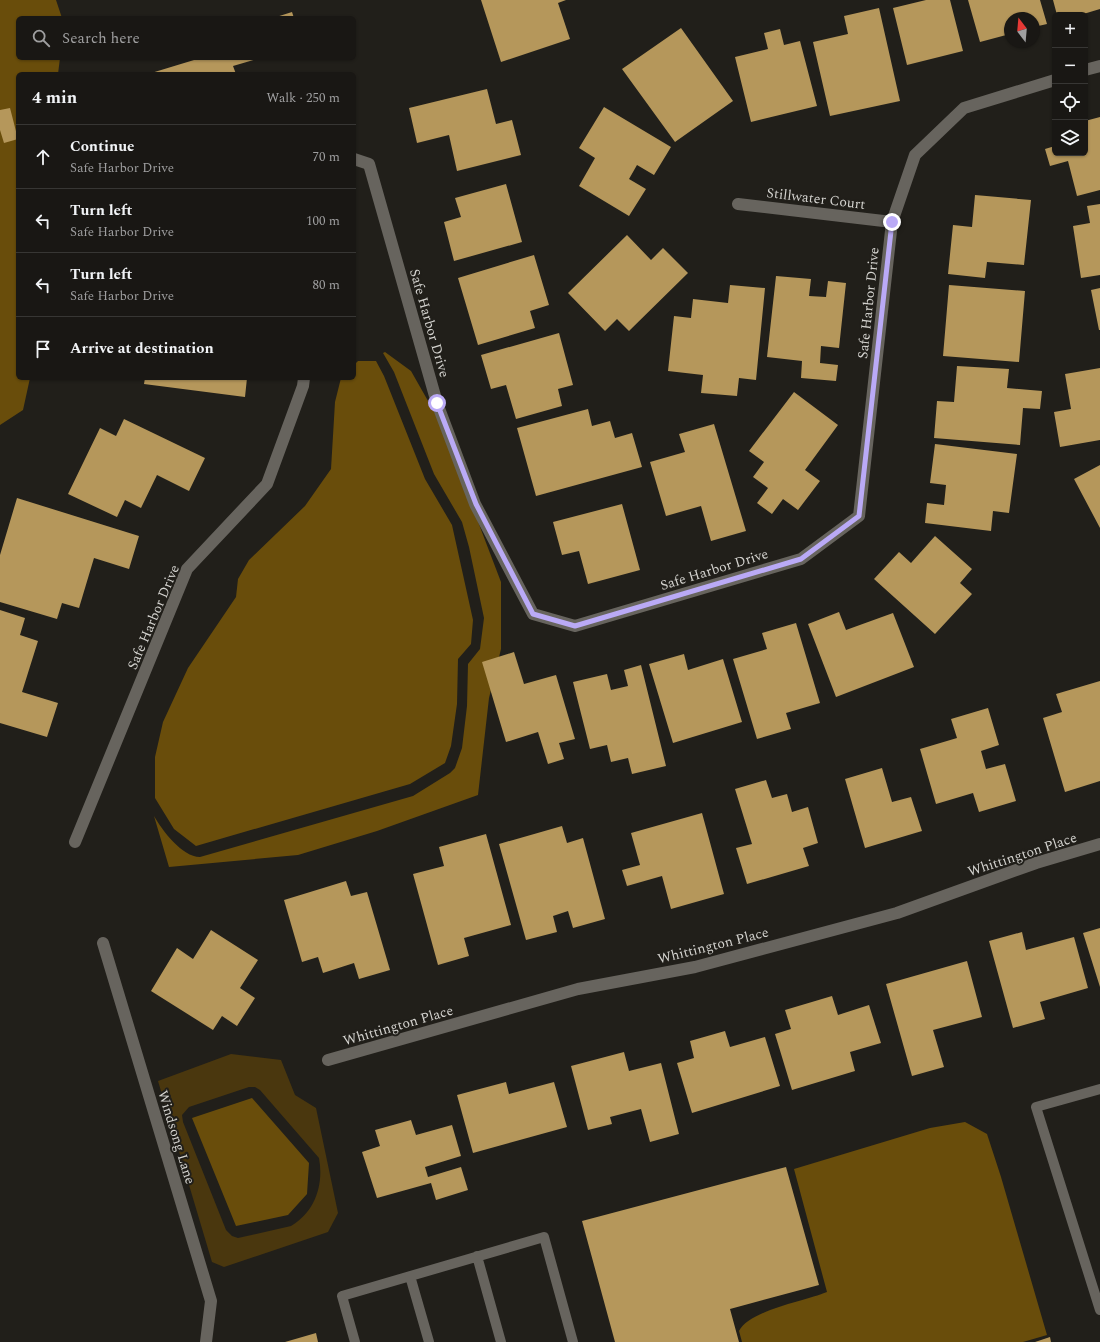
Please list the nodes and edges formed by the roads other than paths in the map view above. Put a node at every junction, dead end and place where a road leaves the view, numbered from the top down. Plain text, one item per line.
1 (1100, 66) edge
2 (1088, 69) edge
3 (1052, 81) edge
4 (356, 160) edge
5 (738, 204) dead end
6 (892, 222) junction
7 (304, 380) edge
8 (75, 842) dead end
9 (1100, 844) edge
10 (103, 943) dead end
11 (328, 1060) dead end
12 (1100, 1088) edge
13 (477, 1256) junction
14 (410, 1276) junction
15 (1100, 1310) edge
16 (206, 1342) edge
17 (355, 1342) edge
18 (429, 1342) edge
19 (500, 1342) edge
20 (573, 1342) edge

1 - 2 street
3 - 6 street, Safe Harbor Drive
4 - 6 street, Safe Harbor Drive
5 - 6 street, Stillwater Court
7 - 8 street, Safe Harbor Drive
9 - 11 street, Whittington Place
10 - 16 street, Windsong Lane
12 - 15 lane
13 - 14 lane
13 - 19 lane
13 - 20 lane
14 - 17 lane
14 - 18 lane

